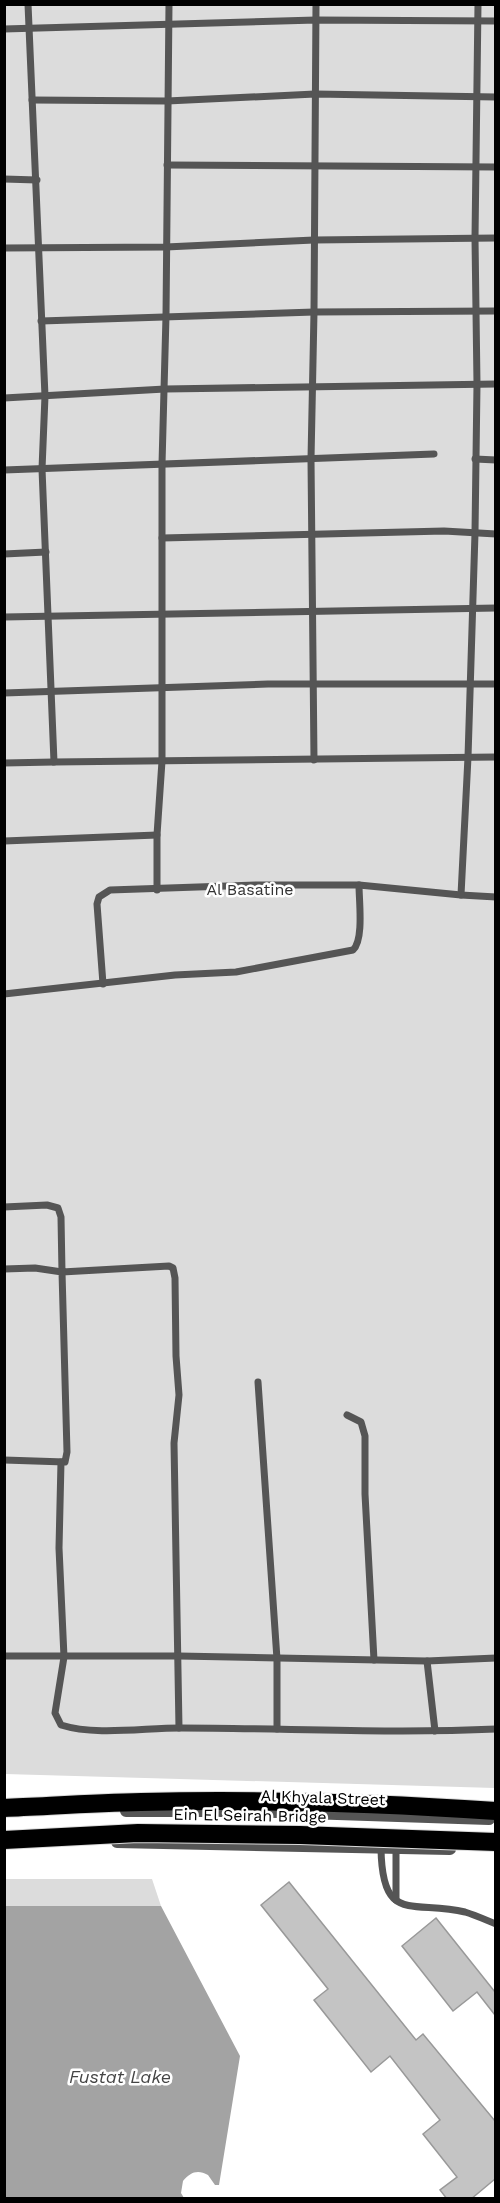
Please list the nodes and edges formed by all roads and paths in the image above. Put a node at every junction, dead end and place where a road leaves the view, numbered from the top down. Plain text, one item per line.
1 (28, 4) edge
2 (169, 4) edge
3 (316, 4) edge
4 (478, 4) edge
5 (315, 20) junction
6 (478, 21) junction
7 (495, 21) edge
8 (169, 24) junction
9 (4, 28) edge
10 (29, 28) junction
11 (315, 94) junction
12 (476, 97) junction
13 (495, 97) edge
14 (32, 100) junction
15 (167, 101) junction
16 (167, 165) junction
17 (315, 165) junction
18 (477, 166) junction
19 (495, 167) edge
20 (4, 179) edge
21 (37, 180) junction
22 (475, 238) junction
23 (495, 238) edge
24 (314, 240) junction
25 (166, 247) junction
26 (4, 248) edge
27 (38, 248) junction
28 (475, 311) junction
29 (495, 311) edge
30 (314, 312) junction
31 (166, 316) junction
32 (41, 321) junction
33 (477, 384) junction
34 (495, 384) edge
35 (312, 387) junction
36 (165, 389) junction
37 (45, 396) junction
38 (4, 398) edge
39 (434, 454) dead end
40 (310, 459) junction
41 (475, 459) junction
42 (495, 460) edge
43 (162, 464) junction
44 (4, 470) edge
45 (42, 470) junction
46 (475, 533) junction
47 (312, 534) junction
48 (495, 534) edge
49 (162, 538) junction
50 (46, 552) junction
51 (4, 554) edge
52 (472, 607) junction
53 (495, 608) edge
54 (313, 611) junction
55 (161, 613) junction
56 (4, 617) edge
57 (49, 617) junction
58 (470, 683) junction
59 (495, 684) edge
60 (313, 685) junction
61 (163, 688) junction
62 (4, 693) edge
63 (50, 693) junction
64 (468, 757) junction
65 (495, 757) edge
66 (314, 759) junction
67 (162, 761) junction
68 (54, 762) junction
69 (4, 763) edge
70 (157, 835) junction
71 (4, 841) edge
72 (359, 885) junction
73 (157, 890) junction
74 (461, 894) junction
75 (495, 897) edge
76 (103, 984) junction
77 (4, 994) edge
78 (4, 1207) edge
79 (4, 1269) edge
80 (62, 1272) junction
81 (258, 1382) dead end
82 (347, 1415) dead end
83 (4, 1460) edge
84 (61, 1462) junction
85 (4, 1656) edge
86 (178, 1656) junction
87 (64, 1658) junction
88 (495, 1658) edge
89 (277, 1659) junction
90 (374, 1660) junction
91 (427, 1661) junction
92 (179, 1728) junction
93 (277, 1729) junction
94 (495, 1729) edge
95 (435, 1731) junction
96 (4, 1810) edge
97 (495, 1811) edge
98 (397, 1815) junction
99 (495, 1819) edge
100 (4, 1841) edge
101 (495, 1842) edge
102 (381, 1848) junction
103 (396, 1849) junction
104 (495, 1850) edge
105 (396, 1900) junction
106 (495, 1924) edge

1 - 10 lane
2 - 8 lane
3 - 5 lane
4 - 6 lane
5 - 6 lane
5 - 8 lane
5 - 11 lane
6 - 7 lane
6 - 12 lane
8 - 10 lane
8 - 15 lane
9 - 10 lane
10 - 14 lane
11 - 12 lane
11 - 15 lane
11 - 17 lane
12 - 13 lane
12 - 18 lane
14 - 15 lane
14 - 21 lane
15 - 16 lane
16 - 17 lane
16 - 25 lane
17 - 18 lane
17 - 24 lane
18 - 19 lane
18 - 22 lane
20 - 21 lane
21 - 27 lane
22 - 23 lane
22 - 24 lane
22 - 28 lane
24 - 25 lane
24 - 30 lane
25 - 27 lane
25 - 31 lane
26 - 27 lane
27 - 32 lane
28 - 29 lane
28 - 30 lane
28 - 33 lane
30 - 31 lane
30 - 35 lane
31 - 32 lane
31 - 36 lane
32 - 37 lane
33 - 34 lane
33 - 35 lane
33 - 41 lane
35 - 36 lane
35 - 40 lane
36 - 37 lane
36 - 43 lane
37 - 38 lane
37 - 45 lane
39 - 40 lane
40 - 43 lane
40 - 47 lane
41 - 42 lane
41 - 46 lane
43 - 45 lane
43 - 49 lane
44 - 45 lane
45 - 50 lane
46 - 47 lane
46 - 48 lane
46 - 52 lane
47 - 49 lane
47 - 54 lane
49 - 55 lane
50 - 51 lane
50 - 57 lane
52 - 53 lane
52 - 54 lane
52 - 58 lane
54 - 55 lane
54 - 60 lane
55 - 57 lane
55 - 61 lane
56 - 57 lane
57 - 63 lane
58 - 59 lane
58 - 60 lane
58 - 64 lane
60 - 61 lane
60 - 66 lane
61 - 63 lane
61 - 67 lane
62 - 63 lane
63 - 68 lane
64 - 65 lane
64 - 66 lane
64 - 74 lane
66 - 67 lane
67 - 68 lane
67 - 70 lane
68 - 69 lane
70 - 71 lane
70 - 73 lane
72 - 73 lane
72 - 74 lane
72 - 76 lane
73 - 76 lane
74 - 75 lane
76 - 77 lane
78 - 80 lane
79 - 80 lane
80 - 84 lane
80 - 86 lane
81 - 89 lane
82 - 90 lane
83 - 84 lane
84 - 87 lane
85 - 87 lane
86 - 87 lane
86 - 89 lane
86 - 92 lane
87 - 92 lane
88 - 91 lane
89 - 90 lane
89 - 93 lane
90 - 91 lane
91 - 95 lane
92 - 93 lane
93 - 95 lane
94 - 95 lane
96 - 97 highway, Ein El Seirah Bridge
96 - 98 street, Al Khyala Street
98 - 99 street, Al Khyala Street
98 - 103 street
100 - 101 highway, Ein El Seirah Bridge, bridge
100 - 102 street
102 - 103 street
102 - 105 lane
103 - 104 street
103 - 105 lane
105 - 106 lane

